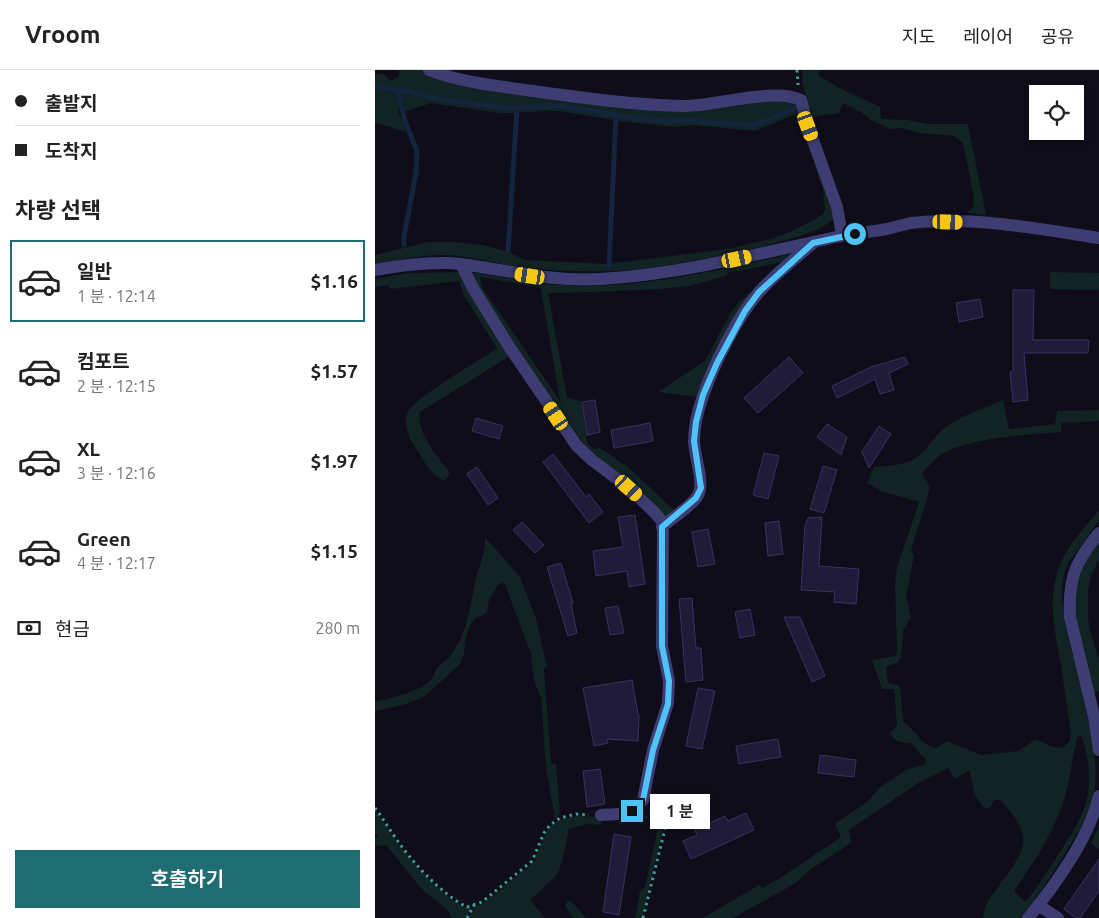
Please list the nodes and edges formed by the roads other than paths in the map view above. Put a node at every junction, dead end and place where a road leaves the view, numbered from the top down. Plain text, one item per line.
1 (429, 70) edge
2 (842, 236) junction
3 (1099, 238) edge
4 (813, 243) junction
5 (461, 264) junction
6 (375, 270) edge
7 (662, 527) junction
8 (1099, 533) edge
9 (1099, 750) edge
10 (1099, 796) edge
11 (601, 815) road end
12 (1039, 905) junction
13 (1028, 918) edge
14 (1058, 918) edge

1 - 2 street
2 - 3 street
2 - 4 street
4 - 5 street
4 - 7 street
5 - 6 street
5 - 7 street
7 - 11 street
8 - 9 street
10 - 12 street
12 - 13 street
12 - 14 street

